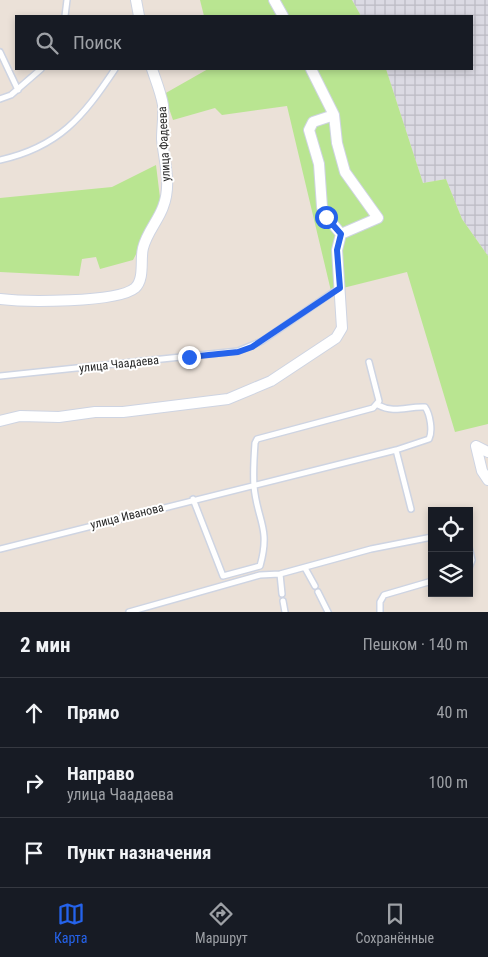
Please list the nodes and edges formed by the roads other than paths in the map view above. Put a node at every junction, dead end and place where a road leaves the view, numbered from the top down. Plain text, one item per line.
1 (67, 0) edge
2 (136, 0) edge
3 (274, 0) edge
4 (65, 15) edge
5 (139, 15) edge
6 (282, 15) edge
7 (0, 52) edge
8 (40, 70) edge
9 (114, 70) edge
10 (152, 70) edge
11 (312, 70) edge
12 (18, 90) junction
13 (0, 99) edge
14 (334, 115) junction
15 (0, 160) edge
16 (341, 234) junction
17 (340, 288) junction
18 (0, 299) edge
19 (369, 362) dead end
20 (0, 376) edge
21 (378, 405) junction
22 (0, 421) edge
23 (396, 450) junction
24 (488, 452) edge
25 (488, 480) edge
26 (254, 487) junction
27 (193, 499) junction
28 (411, 509) dead end
29 (428, 538) edge
30 (0, 549) edge
31 (306, 568) junction
32 (280, 574) junction
33 (428, 582) edge
34 (315, 586) dead end
35 (318, 592) dead end
36 (282, 594) dead end
37 (283, 601) dead end
38 (129, 612) edge
39 (285, 612) edge
40 (328, 612) edge
41 (380, 612) edge

1 - 4 lane
2 - 5 street
3 - 6 street
7 - 12 lane
8 - 12 lane
9 - 15 lane
10 - 18 street, улица Фадеева
11 - 14 street
12 - 13 lane
14 - 16 street
14 - 16 street
16 - 17 street
17 - 20 lane, улица Чаадаева
17 - 22 street
19 - 21 lane
21 - 23 lane, улица Иванова
21 - 26 lane
23 - 26 lane, улица Иванова
23 - 28 lane
24 - 25 street
26 - 27 lane, улица Иванова
26 - 27 lane
27 - 30 lane, улица Иванова
29 - 31 lane
31 - 32 lane
31 - 34 lane
32 - 36 lane
32 - 38 lane
33 - 41 lane
35 - 40 lane
37 - 39 lane

